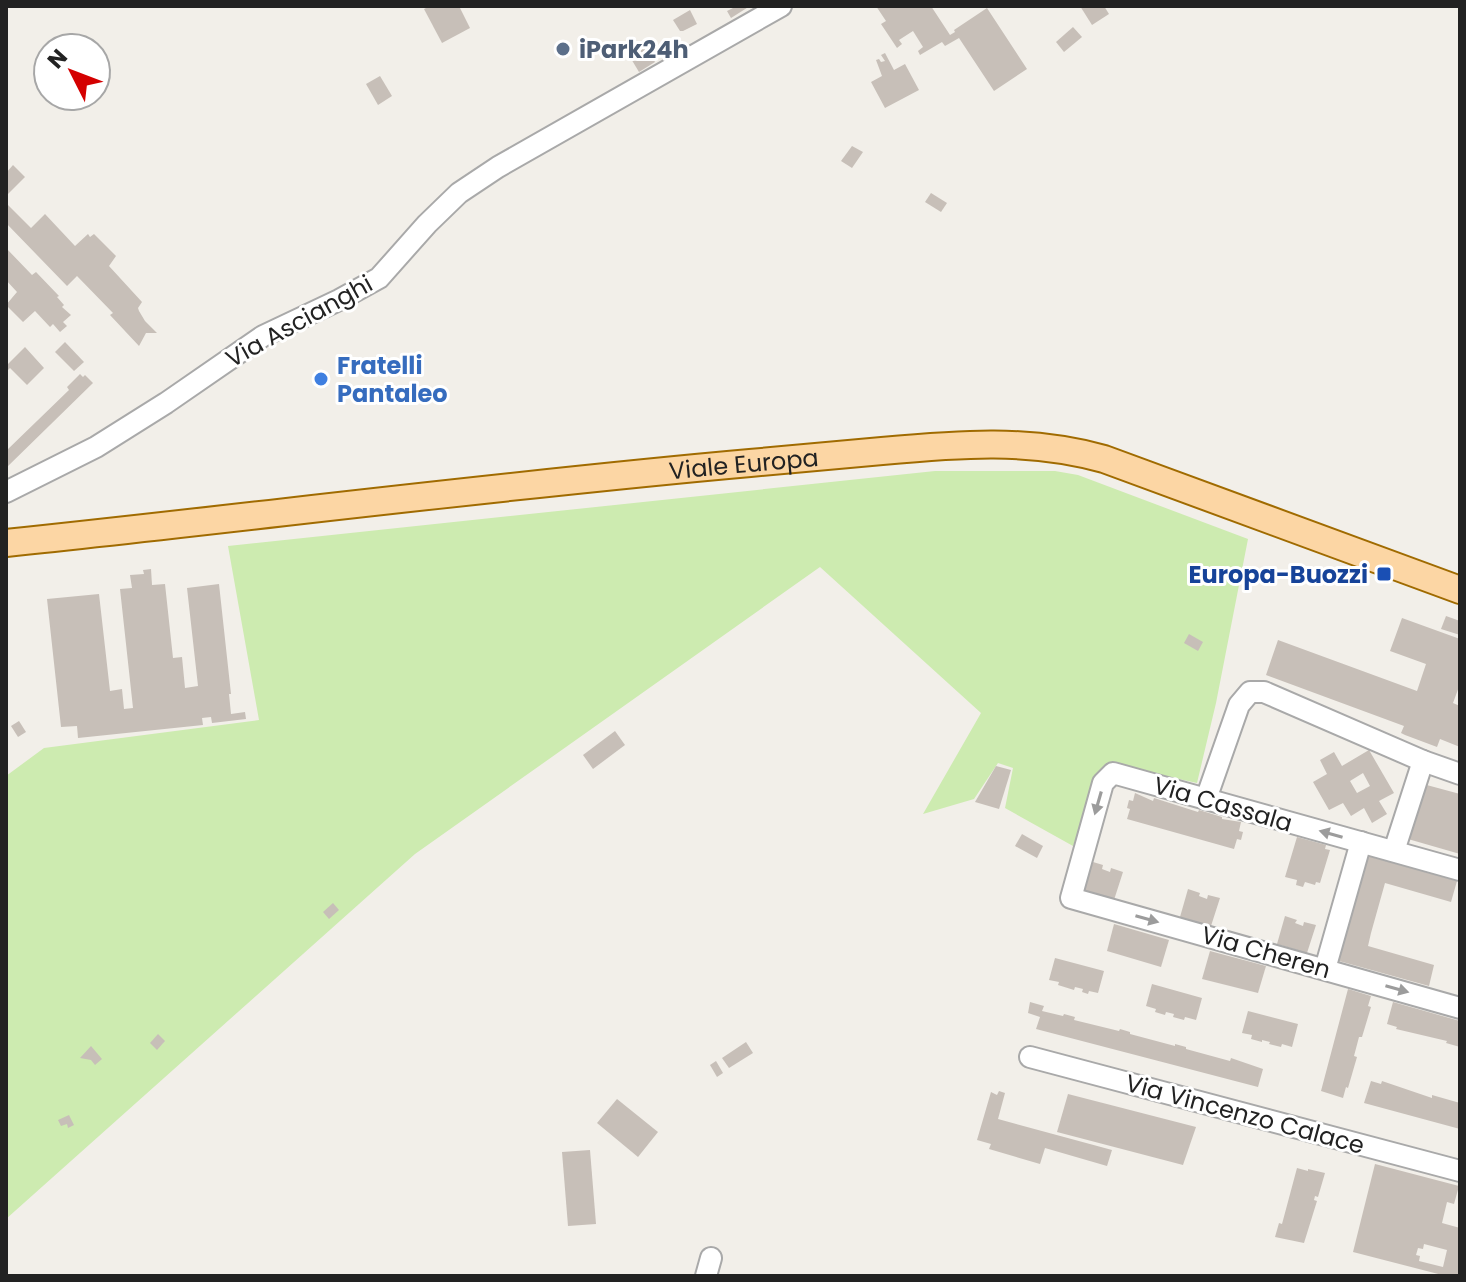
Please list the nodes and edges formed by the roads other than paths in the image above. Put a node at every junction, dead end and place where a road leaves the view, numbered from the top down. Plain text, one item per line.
1 (781, 6) edge
2 (6, 492) edge
3 (6, 543) edge
4 (1460, 590) edge
5 (1423, 761) junction
6 (1460, 774) edge
7 (1206, 799) junction
8 (1361, 842) junction
9 (1394, 851) junction
10 (1460, 870) edge
11 (1071, 898) joint
12 (1325, 969) junction
13 (1460, 1008) edge
14 (1030, 1057) dead end
15 (1460, 1171) edge

1 - 2 street, Via Ascianghi
3 - 4 main road, Viale Europa
5 - 6 street
5 - 7 street
5 - 9 street
8 -> 7 street, Via Cassala
7 -> 11 street, Via Cassala
8 - 9 street, Via Cassala
8 - 12 street
9 - 10 street, Via Cassala
11 -> 12 street, Via Cheren
12 -> 13 street, Via Cheren
14 - 15 street, Via Vincenzo Calace

